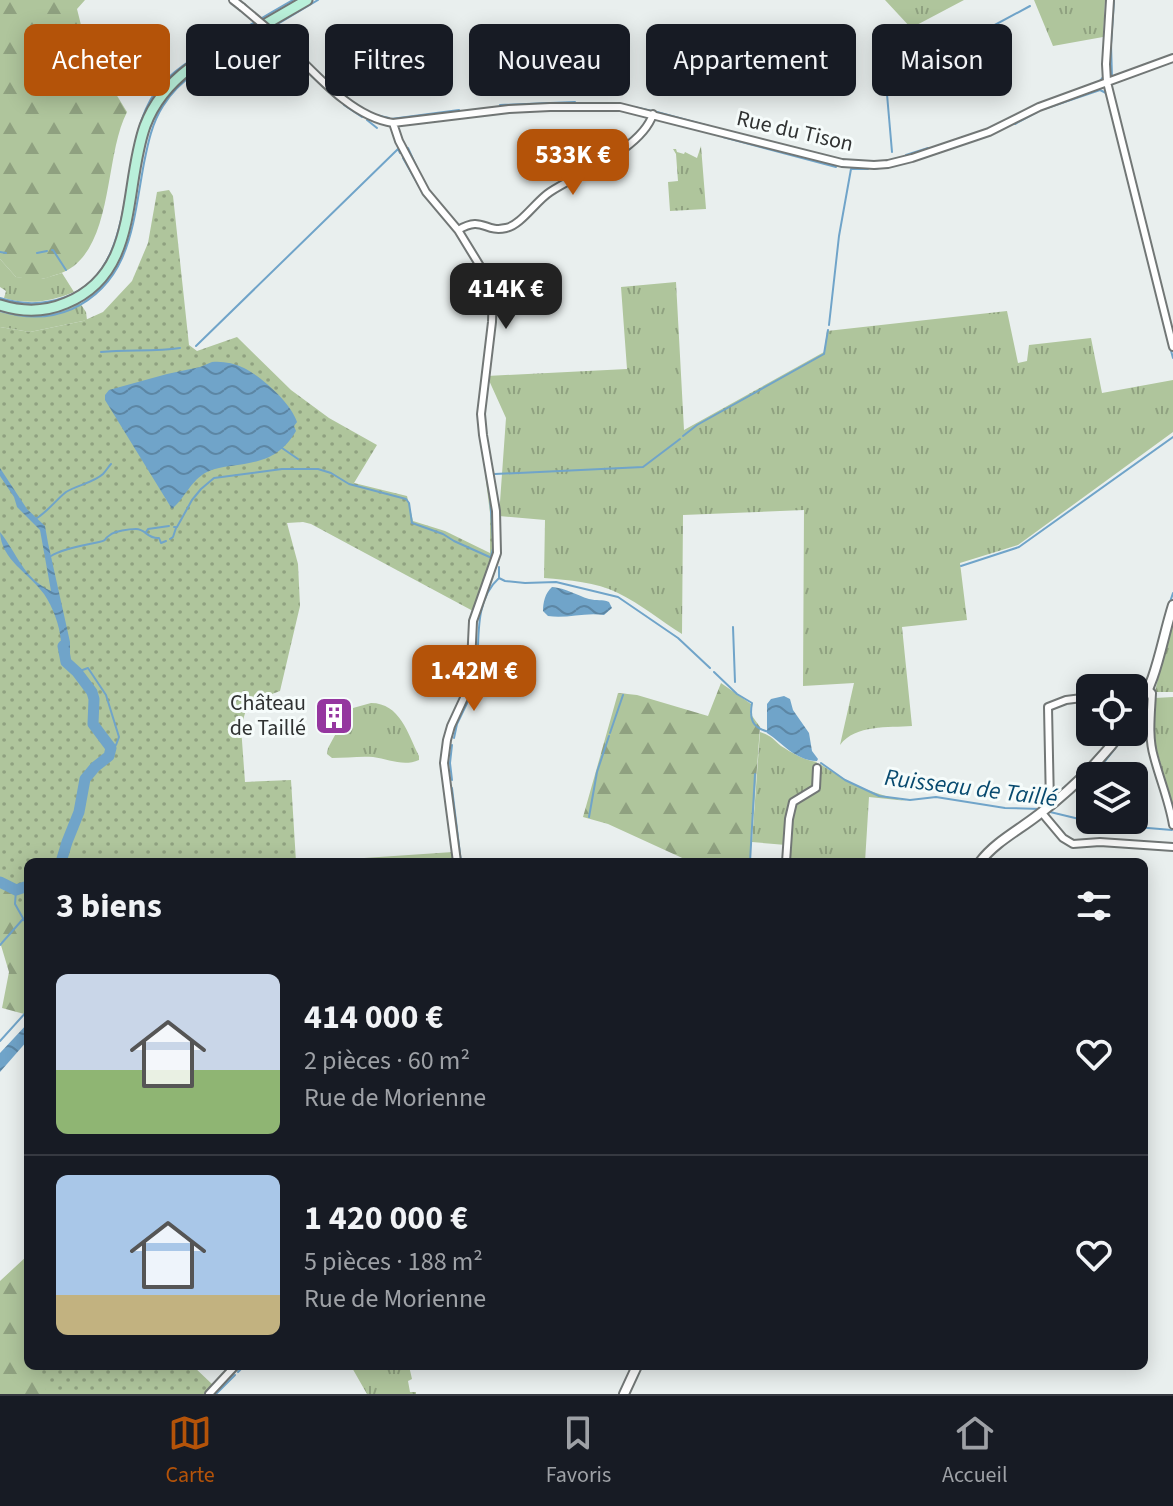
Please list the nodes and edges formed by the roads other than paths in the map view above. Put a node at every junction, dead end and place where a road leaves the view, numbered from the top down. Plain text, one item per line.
1 (233, 0) edge
2 (307, 0) edge
3 (1110, 0) edge
4 (1173, 58) edge
5 (1107, 82) junction
6 (653, 114) junction
7 (393, 123) junction
8 (458, 230) junction
9 (0, 305) edge
10 (1173, 347) edge
11 (1173, 605) edge
12 (1149, 690) joint
13 (1076, 699) edge
14 (1110, 746) edge
15 (817, 768) dead end
16 (1045, 810) junction
17 (1173, 825) edge
18 (1173, 847) edge
19 (456, 858) edge
20 (786, 858) edge
21 (984, 858) edge
22 (231, 1370) edge
23 (635, 1370) edge
24 (209, 1394) edge
25 (624, 1394) edge

1 - 7 street, bridge
2 - 9 main road
3 - 5 street
4 - 5 street, Rue du Tison
5 - 6 street, Rue du Tison
5 - 10 street
6 - 7 street, Rue du Tison
6 - 8 street
7 - 8 street
8 - 19 street
11 - 12 street
12 - 17 street
13 - 16 street
14 - 16 street
15 - 20 street
16 - 18 street
16 - 21 street
22 - 24 street
23 - 25 street

